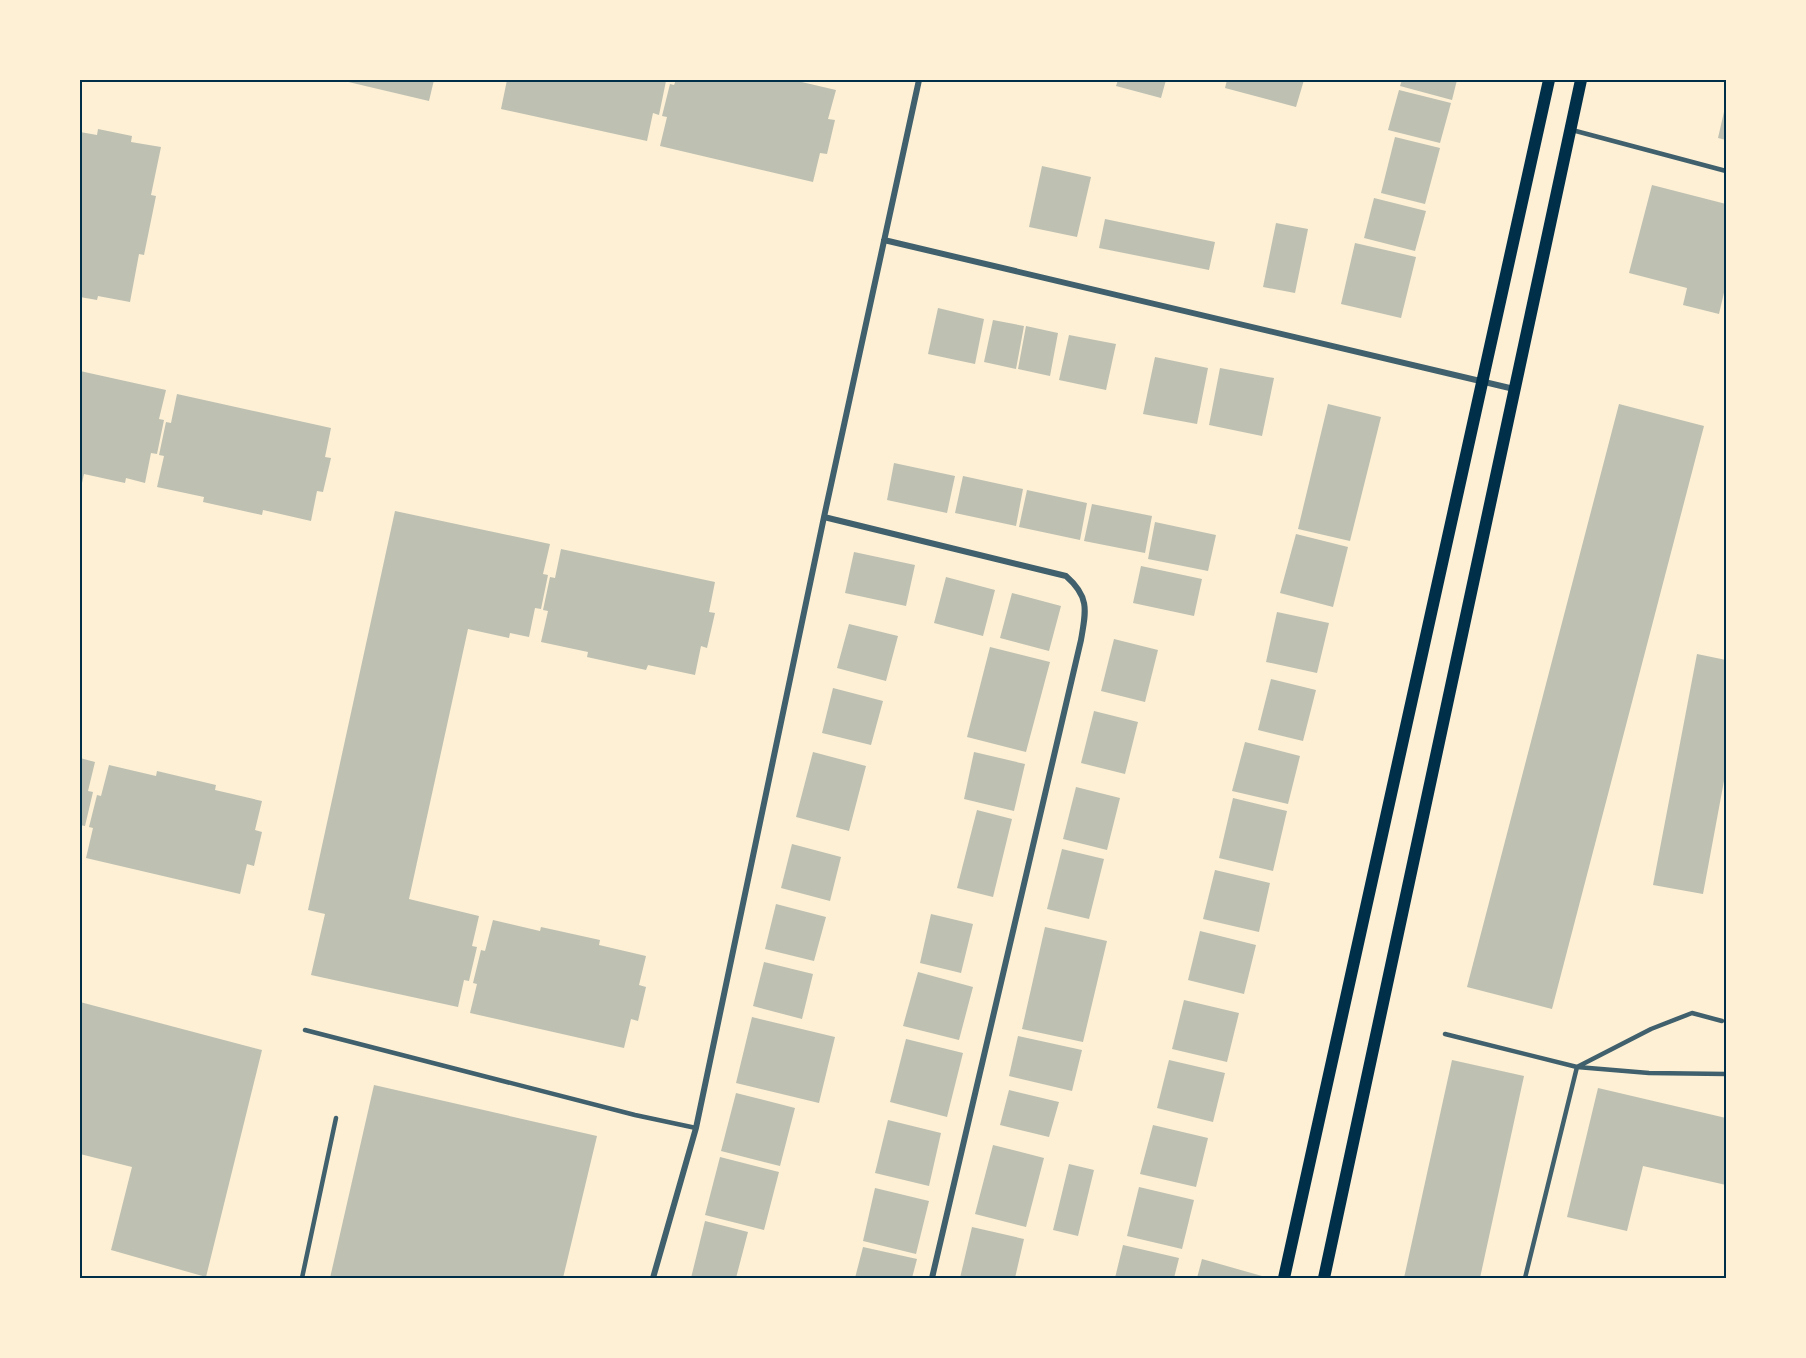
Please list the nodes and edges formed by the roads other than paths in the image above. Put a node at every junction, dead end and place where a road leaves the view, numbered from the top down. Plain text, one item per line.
1 (919, 80) edge
2 (1549, 80) edge
3 (1581, 80) edge
4 (1569, 130) junction
5 (1726, 171) edge
6 (884, 240) junction
7 (1482, 382) junction
8 (1516, 389) junction
9 (824, 517) junction
10 (1722, 1021) dead end
11 (305, 1030) dead end
12 (1445, 1034) dead end
13 (1577, 1067) junction
14 (1726, 1074) edge
15 (336, 1118) dead end
16 (696, 1128) junction
17 (302, 1278) edge
18 (653, 1278) edge
19 (932, 1278) edge
20 (1284, 1278) edge
21 (1324, 1278) edge
22 (1525, 1278) edge

1 - 6 street
2 - 7 main road
3 - 4 main road
4 - 5 lane
4 - 8 main road
6 - 7 street
6 - 9 street
7 - 8 street
7 - 20 main road
8 - 21 main road
9 - 16 street
9 - 19 street
10 - 13 lane
11 - 16 lane
12 - 13 lane
13 - 14 lane
13 - 22 lane
15 - 17 lane
16 - 18 street

